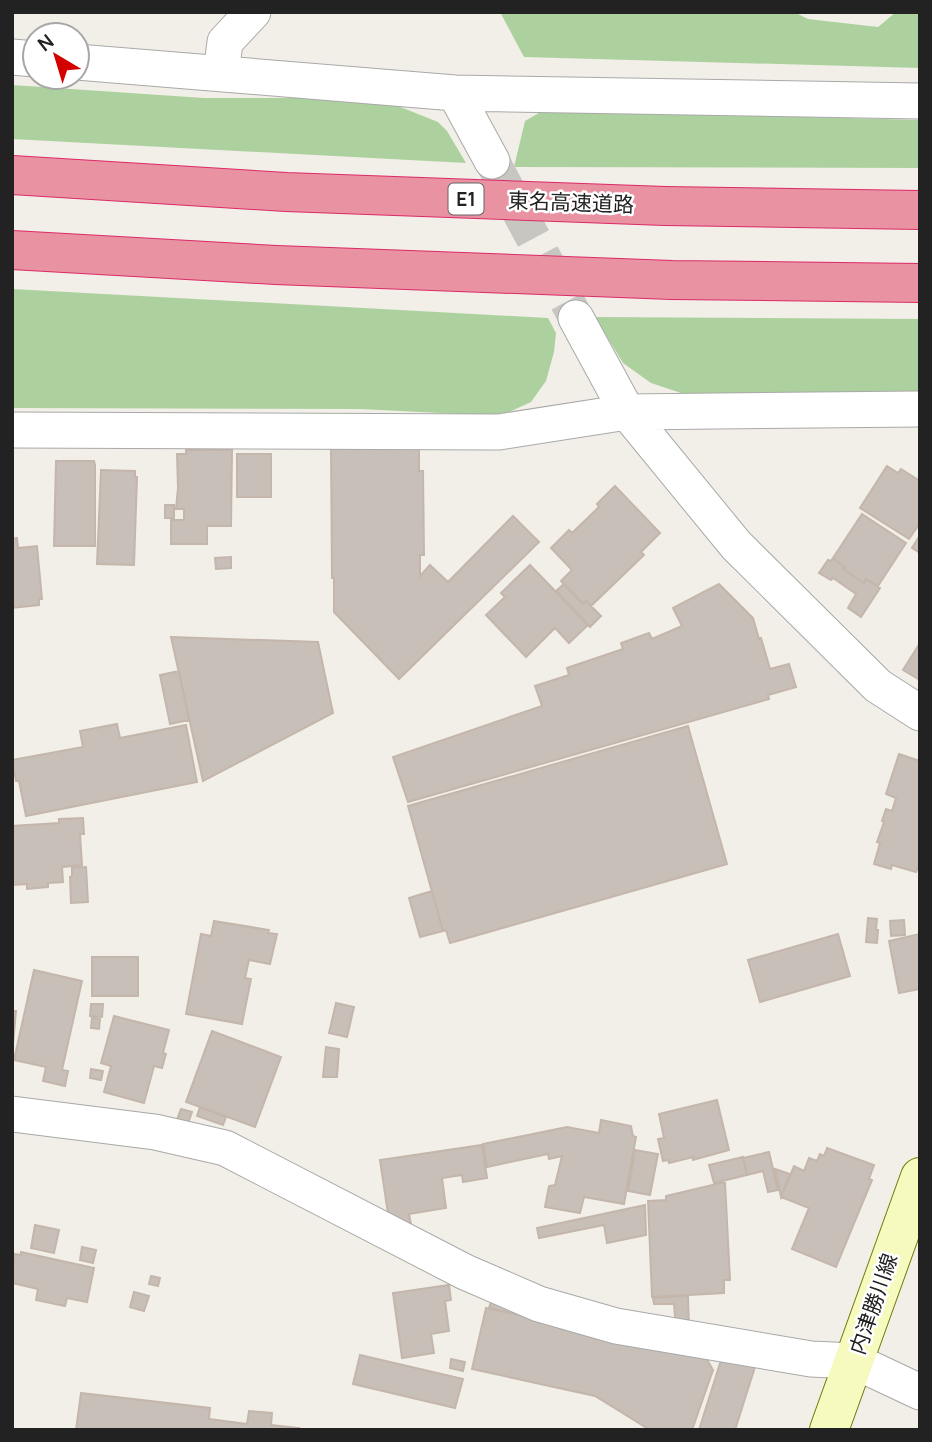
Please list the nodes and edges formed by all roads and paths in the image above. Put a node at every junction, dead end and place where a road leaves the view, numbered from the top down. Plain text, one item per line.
1 (253, 12) edge
2 (91, 63) edge
3 (221, 74) junction
4 (455, 93) junction
5 (920, 101) edge
6 (492, 161) tunnel mouth
7 (12, 175) edge
8 (920, 210) edge
9 (12, 250) edge
10 (920, 283) edge
11 (576, 318) tunnel mouth
12 (920, 409) edge
13 (627, 412) junction
14 (12, 430) edge
15 (920, 713) edge
16 (12, 1114) edge
17 (920, 1177) edge
18 (854, 1361) junction
19 (920, 1392) edge
20 (829, 1430) edge

1 - 3 street
2 - 3 street
3 - 4 street
4 - 5 street
4 - 6 street
7 - 8 highway, 東名高速道路 / E1
9 - 10 highway
11 - 13 street
12 - 13 street
13 - 14 street
13 - 15 street
16 - 18 street
17 - 18 main road, 内津勝川線
18 - 19 street
18 - 20 main road, 内津勝川線

